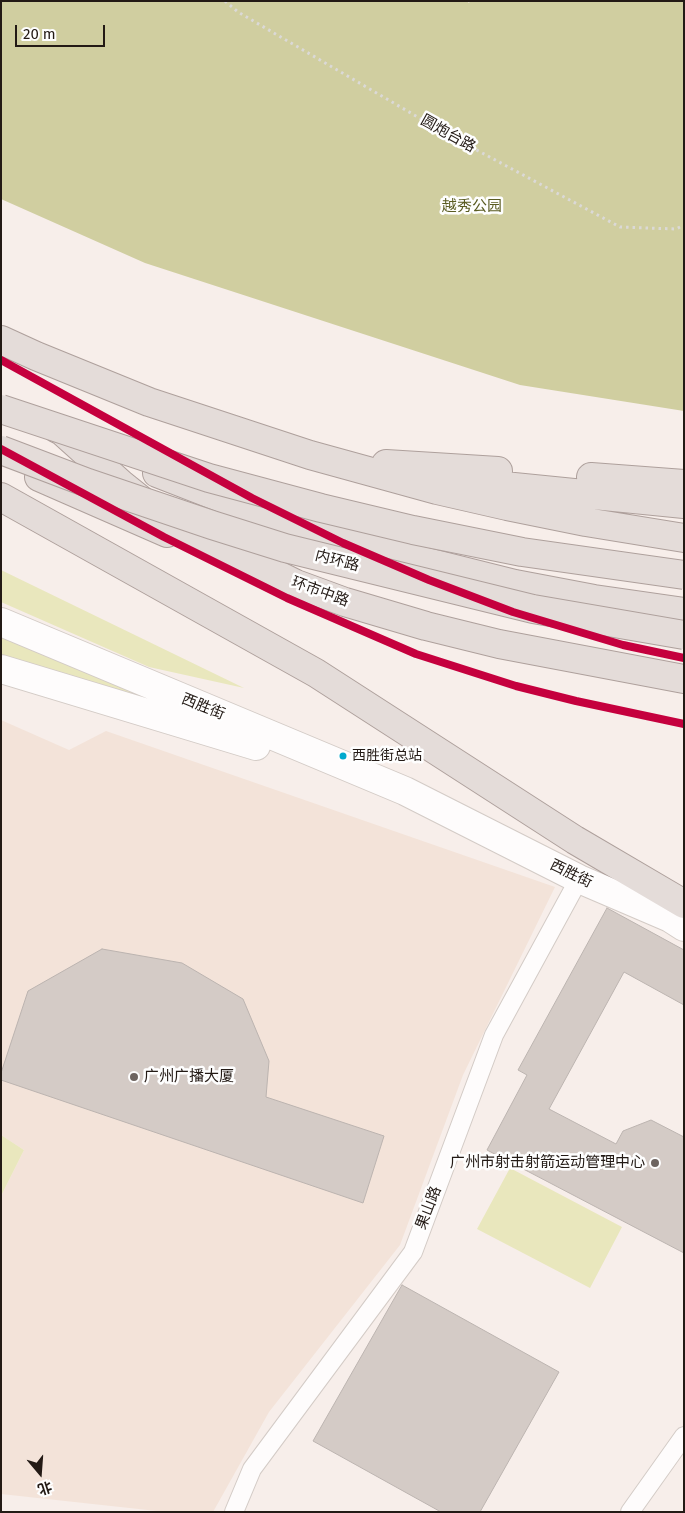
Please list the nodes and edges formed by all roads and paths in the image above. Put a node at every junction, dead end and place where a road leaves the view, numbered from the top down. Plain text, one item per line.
1 (225, 1) edge
2 (684, 225) edge
3 (1, 340) edge
4 (1, 402) edge
5 (1, 409) edge
6 (62, 431) junction
7 (1, 450) edge
8 (310, 455) junction
9 (1, 459) edge
10 (684, 484) edge
11 (1, 496) edge
12 (684, 504) edge
13 (684, 538) edge
14 (684, 575) edge
15 (296, 584) junction
16 (684, 612) edge
17 (1, 622) edge
18 (684, 635) edge
19 (1, 669) edge
20 (684, 679) edge
21 (405, 791) junction
22 (579, 878) junction
23 (684, 904) edge
24 (684, 927) edge
25 (684, 1436) edge
26 (234, 1512) edge
27 (630, 1512) edge

1 - 2 path, 圆炮台路
3 - 8 highway
4 - 6 highway, 环市中路
5 - 14 highway, bridge
6 - 15 highway, 环市中路
6 - 16 highway
7 - 18 highway, 内环路, bridge
8 - 10 highway
8 - 12 highway
8 - 13 highway
9 - 15 highway
11 - 23 highway
15 - 20 highway, 环市中路
17 - 21 street, 西胜街
19 - 21 street, 西胜街
21 - 22 street, 西胜街
22 - 24 street, 西胜街
22 - 26 lane, 果山路
25 - 27 lane

